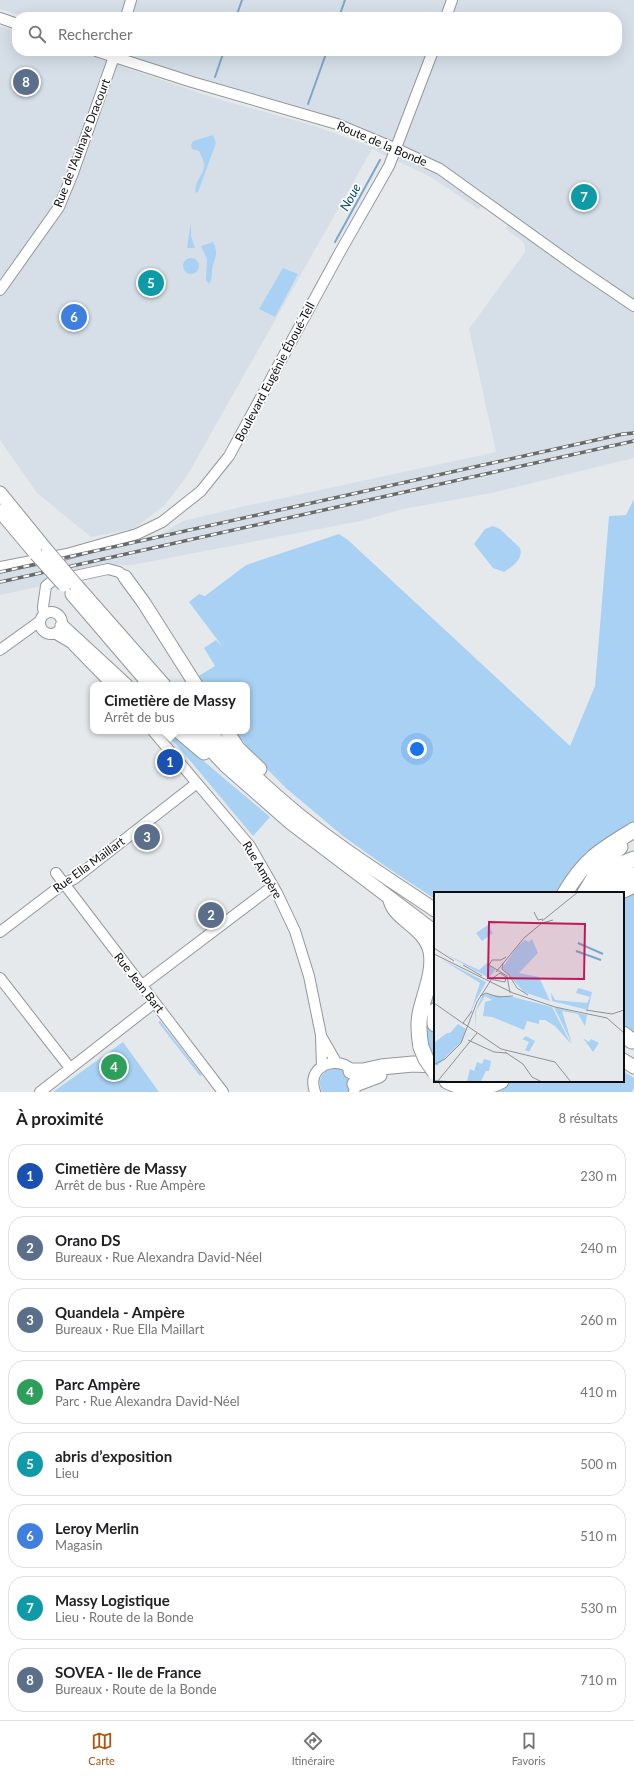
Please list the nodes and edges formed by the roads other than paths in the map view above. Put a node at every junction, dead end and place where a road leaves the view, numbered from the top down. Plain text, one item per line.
1 (131, 0) edge
2 (452, 0) edge
3 (127, 12) edge
4 (448, 12) edge
5 (0, 18) edge
6 (12, 22) edge
7 (114, 56) edge
8 (121, 56) edge
9 (431, 56) edge
10 (397, 149) junction
11 (0, 290) edge
12 (634, 306) edge
13 (0, 494) edge
14 (0, 512) edge
15 (42, 553) junction
16 (0, 567) edge
17 (125, 577) joint
18 (70, 585) junction
19 (45, 615) junction
20 (60, 630) junction
21 (43, 632) junction
22 (22, 634) junction
23 (0, 650) edge
24 (109, 682) edge
25 (122, 682) edge
26 (148, 682) edge
27 (161, 682) edge
28 (194, 682) edge
29 (156, 734) edge
30 (182, 734) edge
31 (196, 734) edge
32 (211, 734) edge
33 (228, 734) edge
34 (226, 766) junction
35 (197, 783) junction
36 (298, 814) junction
37 (634, 830) edge
38 (634, 838) edge
39 (634, 859) edge
40 (56, 873) dead end
41 (634, 875) edge
42 (63, 884) junction
43 (634, 885) edge
44 (273, 886) junction
45 (566, 892) edge
46 (586, 892) edge
47 (594, 892) edge
48 (601, 892) edge
49 (620, 892) edge
50 (391, 900) junction
51 (434, 909) edge
52 (434, 931) edge
53 (0, 932) edge
54 (0, 978) edge
55 (140, 985) junction
56 (154, 1003) junction
57 (321, 1035) junction
58 (624, 1061) edge
59 (336, 1062) junction
60 (434, 1065) edge
61 (322, 1067) junction
62 (634, 1067) edge
63 (70, 1068) junction
64 (434, 1071) edge
65 (434, 1072) edge
66 (353, 1082) edge
67 (498, 1082) edge
68 (451, 1083) edge
69 (40, 1092) edge
70 (223, 1092) edge
71 (315, 1092) edge

1 - 3 street
2 - 4 street
5 - 6 street
7 - 11 street, Rue de l'Aulnaye Dracourt
8 - 10 street, Route de la Bonde
9 - 10 street, Boulevard Eugénie Éboué-Tell
10 - 12 street, Route de la Bonde
10 - 16 street, Boulevard Eugénie Éboué-Tell
13 - 15 main road
14 - 15 main road
15 - 18 main road, bridge
17 - 19 street
17 - 28 main road
18 - 26 main road
18 - 27 main road
19 - 20 street
19 - 21 street
19 - 22 street
20 - 21 street
20 - 24 street
20 - 25 main road
21 - 22 street
22 - 23 street
29 - 35 street, Rue Ampère
30 - 34 main road
31 - 34 main road
32 - 36 main road
33 - 36 main road
34 - 50 main road
35 - 42 street, Rue Ella Maillart
35 - 44 street, Rue Ampère
36 - 51 main road
37 - 45 highway
38 - 46 highway
39 - 47 highway
40 - 42 street, Rue Jean Bart
41 - 48 highway
42 - 53 street, Rue Ella Maillart
42 - 55 street, Rue Jean Bart
43 - 49 highway
44 - 55 street
44 - 57 street, Rue Ampère
50 - 52 main road
50 - 64 highway, bridge
54 - 63 street
55 - 56 street, Rue Jean Bart
56 - 63 street
56 - 70 street, Rue Jean Bart
57 - 59 street, Rue Ampère
57 - 61 street, Rue Ampère
58 - 62 main road
59 - 61 street
59 - 66 street
60 - 66 highway
61 - 71 street
63 - 69 street
65 - 66 highway
67 - 68 highway

